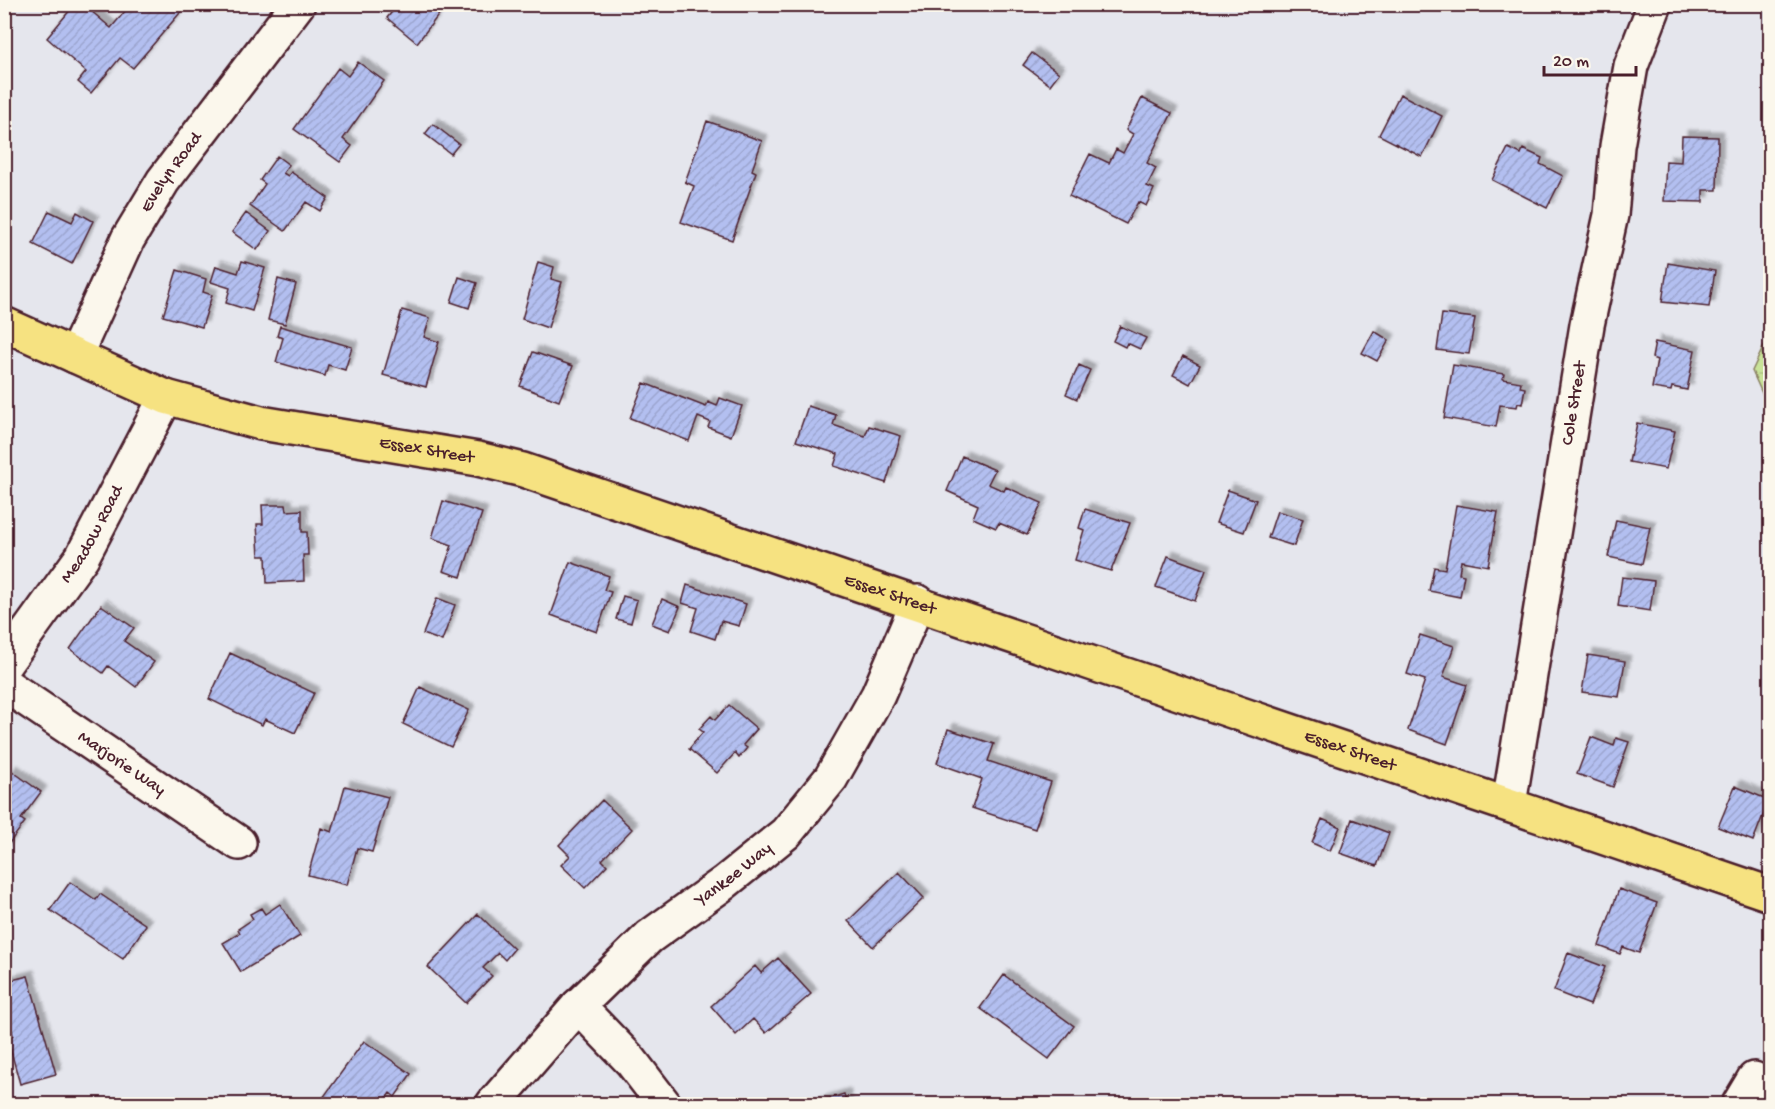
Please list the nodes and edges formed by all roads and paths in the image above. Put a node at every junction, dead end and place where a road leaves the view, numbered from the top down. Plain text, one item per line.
1 (298, 4) edge
2 (1655, 4) edge
3 (4, 324) edge
4 (75, 356) junction
5 (166, 397) junction
6 (918, 602) junction
7 (4, 665) edge
8 (4, 684) edge
9 (1509, 804) junction
10 (239, 843) dead end
11 (1770, 894) edge
12 (578, 1006) junction
13 (1770, 1089) edge
14 (493, 1104) edge
15 (664, 1104) edge
16 (1739, 1104) edge

1 - 4 street, Evelyn Road
2 - 9 street, Cole Street
3 - 4 main road, Essex Street
4 - 5 main road, Essex Street
5 - 6 main road, Essex Street
5 - 7 street, Meadow Road
6 - 9 main road, Essex Street
6 - 12 street, Yankee Way
8 - 10 street, Marjorie Way
9 - 11 main road, Essex Street
12 - 14 street, Yankee Way
12 - 15 street
13 - 16 street

